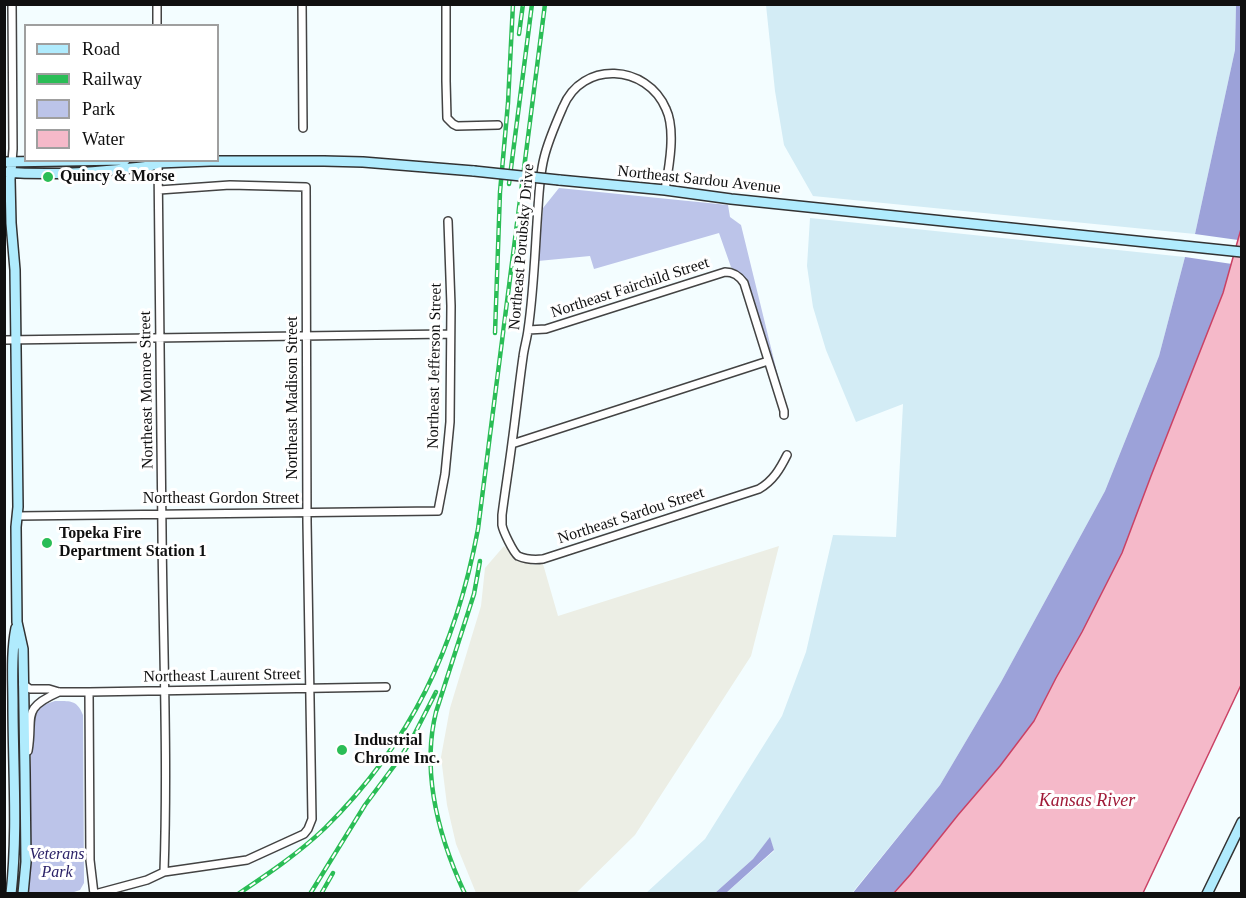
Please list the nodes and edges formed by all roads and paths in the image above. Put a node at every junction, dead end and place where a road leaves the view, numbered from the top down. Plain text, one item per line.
1 (12, 4) edge
2 (157, 4) edge
3 (302, 4) edge
4 (446, 4) edge
5 (157, 24) edge
6 (498, 125) dead end
7 (303, 128) dead end
8 (219, 161) edge
9 (8, 162) edge
10 (24, 162) edge
11 (155, 162) edge
12 (156, 162) edge
13 (8, 173) edge
14 (159, 190) junction
15 (665, 190) junction
16 (4, 216) edge
17 (448, 221) dead end
18 (1242, 252) edge
19 (14, 255) junction
20 (528, 330) junction
21 (450, 334) junction
22 (306, 336) junction
23 (160, 338) junction
24 (4, 340) edge
25 (16, 340) junction
26 (768, 361) junction
27 (784, 415) dead end
28 (512, 444) junction
29 (787, 455) dead end
30 (438, 511) joint
31 (308, 513) junction
32 (162, 514) junction
33 (4, 516) edge
34 (17, 516) junction
35 (505, 534) joint
36 (17, 622) junction
37 (23, 684) junction
38 (386, 687) dead end
39 (310, 688) junction
40 (165, 690) junction
41 (59, 692) junction
42 (89, 692) junction
43 (9, 694) edge
44 (25, 769) junction
45 (1242, 822) edge
46 (164, 872) junction
47 (11, 894) edge
48 (23, 894) edge
49 (94, 894) edge
50 (1207, 894) edge

1 - 9 street
2 - 5 street
3 - 7 street
4 - 6 street
8 - 15 main road, Northeast Sardou Avenue, bridge
9 - 10 main road
9 - 13 main road
11 - 13 main road, Northeast Sardou Avenue
12 - 14 street, Northeast Monroe Street
13 - 19 main road
14 - 22 street, Northeast Madison Street
14 - 23 street, Northeast Monroe Street
15 - 18 main road, Northeast Sardou Avenue
15 - 20 street, Northeast Porubsky Drive
16 - 19 main road
17 - 21 street, Northeast Jefferson Street
19 - 25 main road
20 - 26 street, Northeast Fairchild Street
20 - 28 street, Northeast Porubsky Drive
21 - 22 street
21 - 30 street, Northeast Jefferson Street
22 - 23 street
22 - 31 street, Northeast Madison Street
23 - 25 street
23 - 32 street, Northeast Monroe Street
24 - 25 street
25 - 34 main road
26 - 27 street
26 - 28 street
28 - 35 street, Northeast Porubsky Drive
29 - 35 street, Northeast Sardou Street
30 - 31 street, Northeast Gordon Street
31 - 32 street, Northeast Gordon Street
31 - 39 street, Northeast Madison Street
32 - 34 street, Northeast Gordon Street
32 - 40 street, Northeast Monroe Street
33 - 34 main road, Northeast Gordon Street
34 - 36 main road
36 - 37 main road
36 - 43 main road
37 - 41 street, Northeast Laurent Street
37 - 44 main road
38 - 39 street, Northeast Laurent Street
39 - 40 street, Northeast Laurent Street
39 - 46 street, Northeast Madison Street
40 - 42 street, Northeast Laurent Street
40 - 46 street, Northeast Monroe Street
41 - 42 street, Northeast Laurent Street
41 - 44 street
42 - 49 street
43 - 47 main road
44 - 48 main road
45 - 50 main road
46 - 49 street

